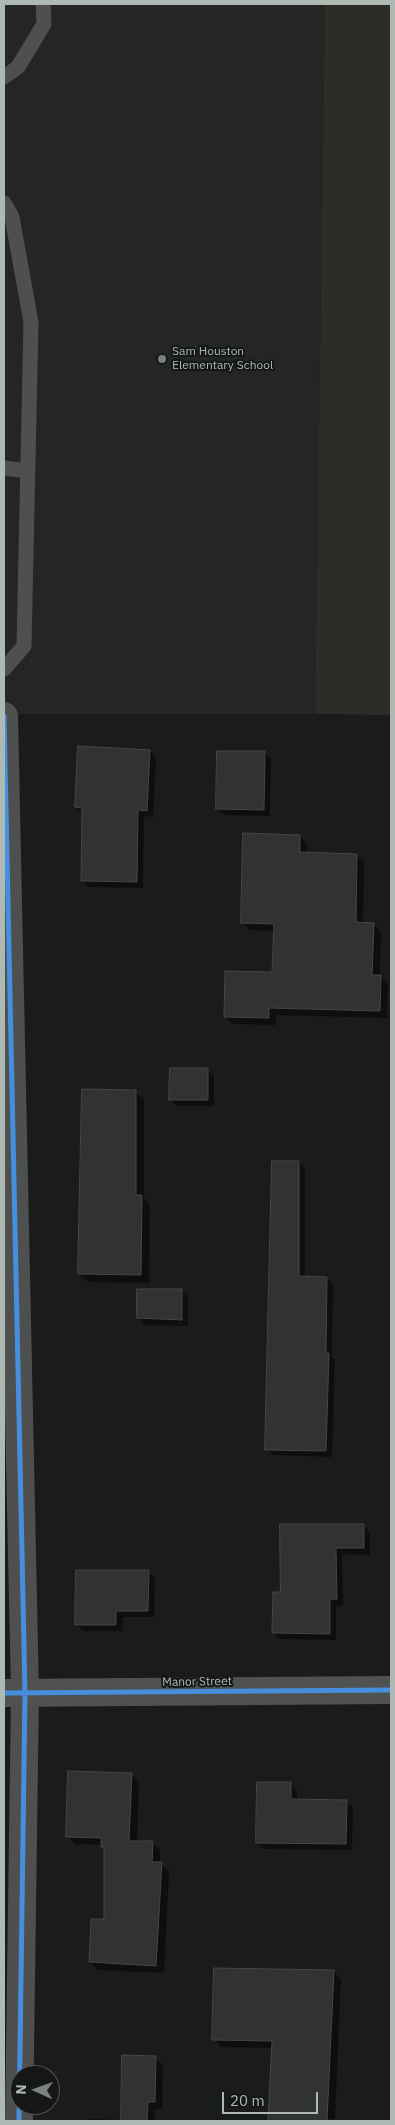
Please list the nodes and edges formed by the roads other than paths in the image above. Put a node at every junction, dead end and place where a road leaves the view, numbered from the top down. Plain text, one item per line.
1 (43, 4) edge
2 (4, 77) edge
3 (4, 203) edge
4 (4, 468) edge
5 (28, 471) junction
6 (4, 669) edge
7 (4, 718) edge
8 (391, 1690) edge
9 (14, 1693) edge
10 (19, 2121) edge

1 - 2 lane
3 - 5 lane
4 - 5 lane
5 - 6 lane
7 - 9 street
8 - 9 street, Manor Street
9 - 10 street

